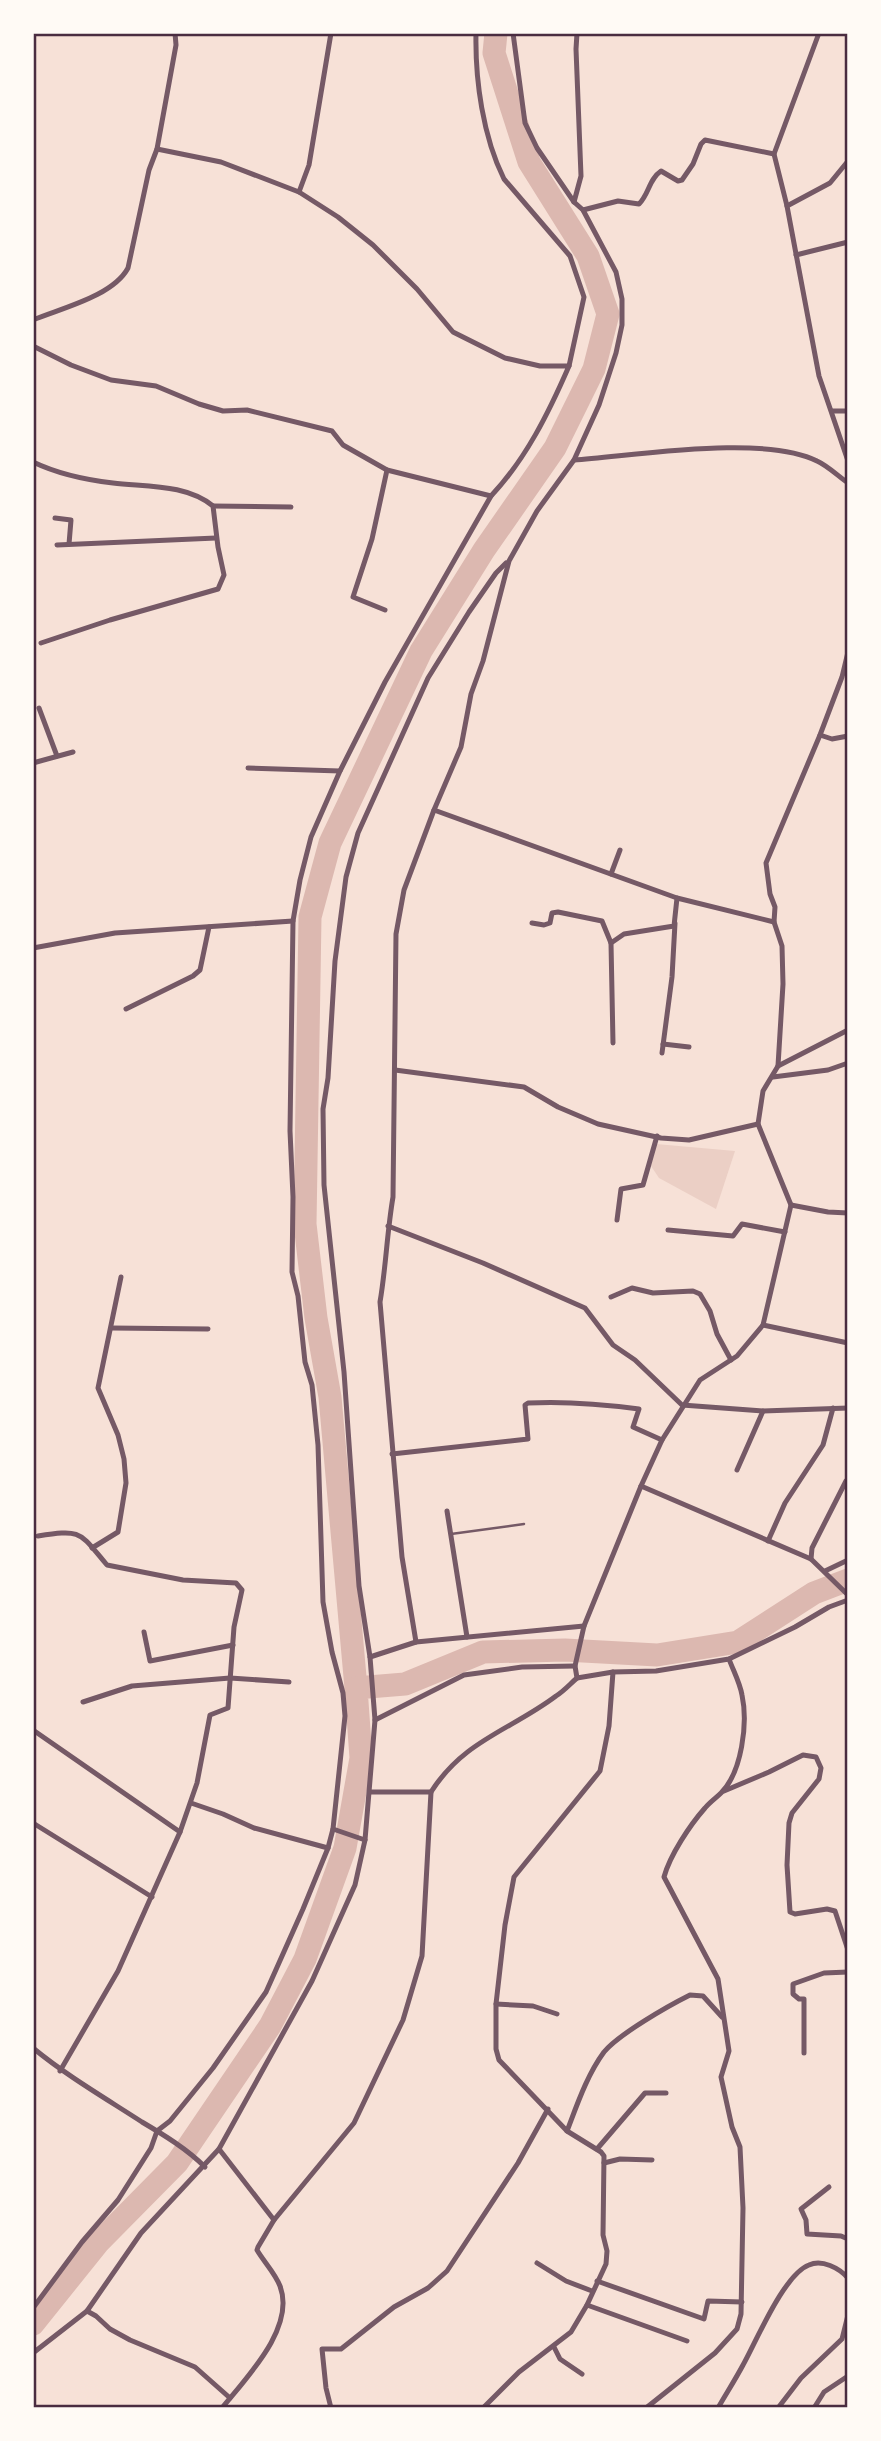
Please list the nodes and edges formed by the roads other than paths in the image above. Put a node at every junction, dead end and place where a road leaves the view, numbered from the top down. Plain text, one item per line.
1 (175, 33) edge
2 (331, 33) edge
3 (476, 33) edge
4 (513, 33) edge
5 (577, 33) edge
6 (819, 33) edge
7 (157, 149) junction
8 (774, 154) junction
9 (848, 161) edge
10 (299, 191) junction
11 (574, 202) junction
12 (787, 206) junction
13 (583, 210) junction
14 (848, 242) edge
15 (796, 255) junction
16 (33, 320) edge
17 (33, 346) edge
18 (569, 366) junction
19 (832, 411) junction
20 (848, 411) edge
21 (574, 460) junction
22 (848, 461) edge
23 (33, 462) edge
24 (387, 470) junction
25 (848, 483) edge
26 (491, 496) junction
27 (214, 506) junction
28 (291, 507) dead end
29 (55, 518) dead end
30 (216, 538) junction
31 (69, 544) junction
32 (57, 545) dead end
33 (509, 561) junction
34 (385, 610) dead end
35 (41, 643) dead end
36 (848, 652) edge
37 (39, 708) dead end
38 (820, 735) junction
39 (848, 736) edge
40 (73, 752) dead end
41 (57, 757) junction
42 (33, 763) edge
43 (248, 768) dead end
44 (340, 771) junction
45 (434, 810) junction
46 (620, 850) dead end
47 (611, 874) junction
48 (677, 898) junction
49 (675, 920) junction
50 (293, 921) junction
51 (774, 922) junction
52 (532, 923) dead end
53 (209, 927) junction
54 (611, 943) junction
55 (33, 948) edge
56 (126, 1009) dead end
57 (848, 1030) edge
58 (613, 1043) dead end
59 (663, 1044) junction
60 (689, 1047) dead end
61 (662, 1053) dead end
62 (848, 1063) edge
63 (778, 1066) junction
64 (395, 1070) junction
65 (772, 1077) junction
66 (758, 1124) junction
67 (657, 1136) junction
68 (791, 1205) junction
69 (848, 1213) edge
70 (617, 1220) dead end
71 (388, 1226) junction
72 (668, 1230) dead end
73 (785, 1232) junction
74 (121, 1277) dead end
75 (611, 1297) dead end
76 (763, 1325) junction
77 (111, 1328) junction
78 (208, 1328) dead end
79 (848, 1343) edge
80 (731, 1360) junction
81 (682, 1405) junction
82 (833, 1408) junction
83 (848, 1408) edge
84 (763, 1411) junction
85 (662, 1440) junction
86 (392, 1454) junction
87 (737, 1470) dead end
88 (846, 1481) edge
89 (641, 1486) junction
90 (447, 1511) dead end
91 (524, 1524) dead end
92 (451, 1534) junction
93 (38, 1536) dead end
94 (768, 1541) junction
95 (92, 1548) junction
96 (811, 1559) junction
97 (848, 1560) edge
98 (826, 1573) junction
99 (846, 1592) edge
100 (848, 1600) edge
101 (584, 1626) junction
102 (144, 1632) dead end
103 (467, 1637) junction
104 (416, 1642) junction
105 (233, 1645) junction
106 (370, 1657) junction
107 (729, 1659) junction
108 (575, 1666) junction
109 (613, 1672) junction
110 (230, 1678) junction
111 (577, 1678) junction
112 (289, 1682) dead end
113 (83, 1702) dead end
114 (33, 1703) edge
115 (375, 1720) junction
116 (33, 1723) edge
117 (33, 1730) edge
118 (723, 1791) junction
119 (370, 1792) junction
120 (431, 1792) junction
121 (191, 1803) junction
122 (33, 1823) edge
123 (336, 1830) junction
124 (180, 1832) junction
125 (365, 1840) junction
126 (328, 1849) junction
127 (152, 1897) junction
128 (848, 1950) edge
129 (848, 1972) edge
130 (496, 2004) junction
131 (556, 2014) dead end
132 (722, 2017) junction
133 (33, 2048) edge
134 (804, 2053) dead end
135 (61, 2071) junction
136 (666, 2093) dead end
137 (548, 2109) junction
138 (157, 2131) junction
139 (567, 2131) junction
140 (219, 2149) junction
141 (597, 2149) junction
142 (652, 2160) dead end
143 (604, 2163) junction
144 (205, 2167) junction
145 (829, 2187) dead end
146 (274, 2220) junction
147 (848, 2239) edge
148 (537, 2263) dead end
149 (848, 2278) edge
150 (597, 2281) junction
151 (592, 2291) junction
152 (33, 2293) edge
153 (41, 2299) junction
154 (742, 2302) junction
155 (587, 2305) junction
156 (33, 2308) edge
157 (87, 2311) junction
158 (848, 2315) edge
159 (848, 2332) edge
160 (842, 2339) junction
161 (687, 2342) dead end
162 (554, 2347) junction
163 (33, 2353) edge
164 (582, 2374) dead end
165 (848, 2376) edge
166 (230, 2398) junction
167 (222, 2408) edge
168 (331, 2408) edge
169 (483, 2408) edge
170 (646, 2408) edge
171 (718, 2408) edge
172 (778, 2408) edge
173 (814, 2408) edge

1 - 7 street
2 - 10 street
3 - 18 street
4 - 11 street
5 - 11 street
6 - 8 street
7 - 10 street
7 - 16 street
8 - 12 street
8 - 13 street
9 - 12 street
10 - 18 street
11 - 13 street
12 - 15 street
13 - 21 street
14 - 15 street
15 - 19 street
17 - 24 street
18 - 26 street
19 - 20 street
19 - 22 street
21 - 25 street
21 - 33 street
23 - 27 street
24 - 26 street
24 - 34 street
26 - 44 street
27 - 28 street
27 - 30 street
29 - 31 street
30 - 31 street
30 - 35 street
31 - 32 street
33 - 45 street
33 - 106 street
36 - 38 street
37 - 41 street
38 - 39 street
38 - 51 street
40 - 41 street
41 - 42 street
43 - 44 street
44 - 50 street
45 - 47 street
45 - 64 street
46 - 47 street
47 - 48 street
48 - 49 street
48 - 51 street
49 - 54 street
49 - 59 street
50 - 53 street
50 - 123 street
51 - 63 street
52 - 54 street
53 - 55 street
53 - 56 street
54 - 58 street
57 - 63 street
59 - 60 street
59 - 61 street
62 - 65 street
63 - 65 street
64 - 67 street
64 - 71 street
65 - 66 street
66 - 67 street
66 - 68 street
67 - 70 street
68 - 69 street
68 - 73 street
71 - 81 street
71 - 86 street
72 - 73 street
73 - 76 street
74 - 77 street
75 - 80 street
76 - 79 street
76 - 80 street
77 - 78 street
77 - 95 street
80 - 81 street
81 - 84 street
81 - 85 street
82 - 83 street
82 - 84 street
82 - 94 street
84 - 87 street
85 - 86 street
85 - 89 street
86 - 104 street
88 - 96 street
89 - 94 street
89 - 101 street
90 - 92 street
91 - 92 lane
92 - 103 street
93 - 95 street
94 - 96 street
95 - 105 street
96 - 98 street
97 - 98 street
98 - 99 street
100 - 107 street
101 - 103 street
101 - 108 street
102 - 105 street
103 - 104 street
104 - 106 street
105 - 110 street
106 - 115 street
107 - 109 street
107 - 118 street
108 - 111 street
108 - 115 street
109 - 111 street
109 - 130 street
110 - 112 street
110 - 113 street
110 - 121 street
111 - 120 street
114 - 116 street
115 - 119 street
117 - 124 street
118 - 128 street
118 - 132 street
119 - 120 street
119 - 125 street
120 - 146 street
121 - 124 street
121 - 126 street
122 - 127 street
123 - 125 street
123 - 126 street
124 - 127 street
125 - 140 street
126 - 138 street
127 - 135 street
129 - 134 street
130 - 131 street
130 - 137 street
132 - 139 street
132 - 154 street
133 - 135 street
135 - 138 street
136 - 141 street
137 - 139 street
137 - 168 street
138 - 144 street
138 - 153 street
139 - 141 street
140 - 144 street
140 - 146 street
141 - 143 street
142 - 143 street
143 - 150 street
144 - 157 street
145 - 147 street
146 - 166 street
148 - 151 street
149 - 171 street
150 - 151 street
150 - 154 street
151 - 155 street
152 - 153 street
153 - 156 street
154 - 170 street
155 - 161 street
155 - 162 street
157 - 163 street
157 - 166 street
158 - 160 street
159 - 160 street
160 - 172 street
162 - 164 street
162 - 169 street
165 - 173 street
166 - 167 street

